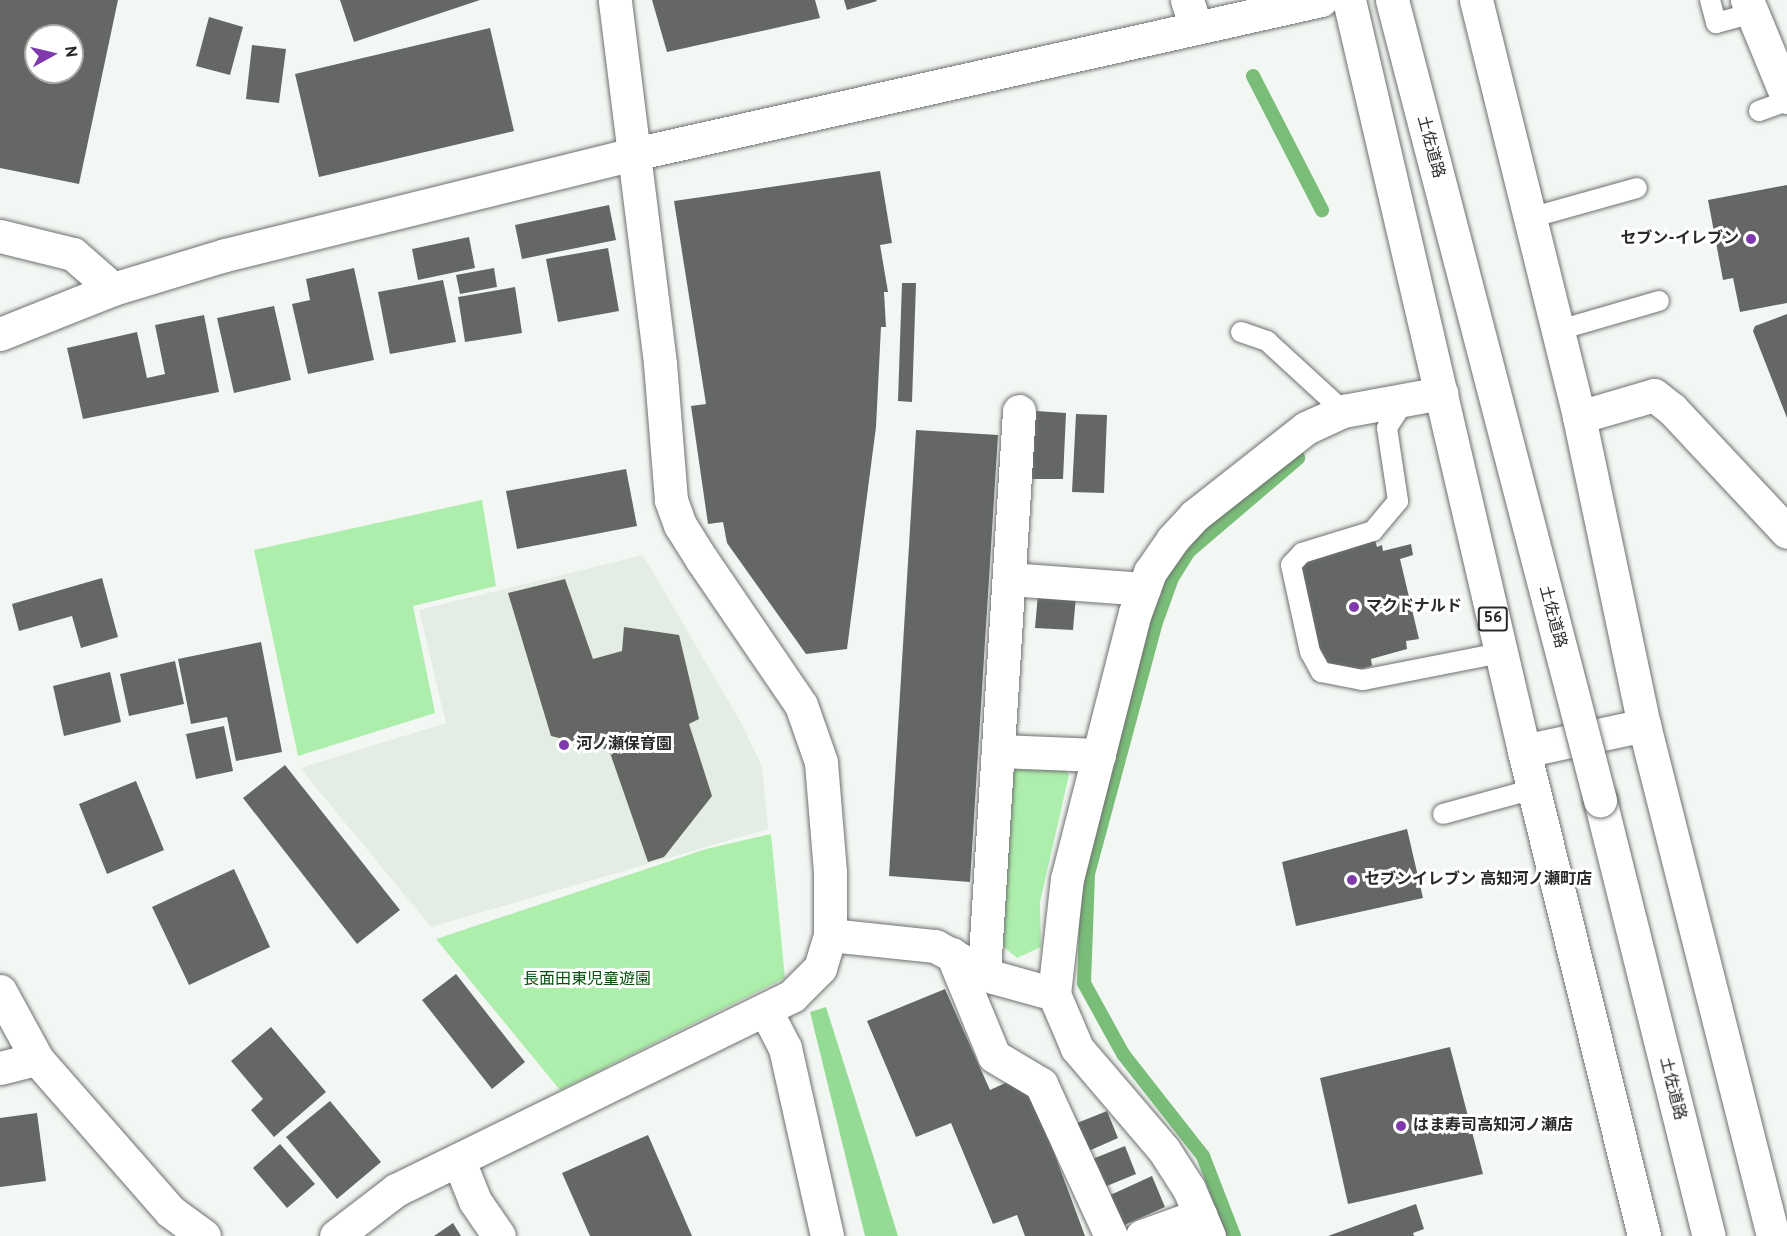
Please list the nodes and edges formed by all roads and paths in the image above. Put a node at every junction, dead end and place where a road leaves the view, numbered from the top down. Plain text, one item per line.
1 (615, 0) edge
2 (1321, 0) edge
3 (1349, 0) edge
4 (1392, 0) edge
5 (1476, 0) edge
6 (1710, 0) edge
7 (1750, 6) edge
8 (1192, 14) edge
9 (1778, 103) edge
10 (634, 154) junction
11 (1637, 188) dead end
12 (1530, 218) junction
13 (0, 236) edge
14 (113, 289) junction
15 (1659, 301) dead end
16 (1558, 330) junction
17 (1241, 332) dead end
18 (0, 334) edge
19 (1441, 393) junction
20 (1405, 400) junction
21 (1019, 411) dead end
22 (1343, 411) junction
23 (1579, 417) junction
24 (1787, 532) edge
25 (1009, 579) junction
26 (1144, 589) junction
27 (1501, 653) junction
28 (1644, 725) junction
29 (998, 751) junction
30 (1524, 752) junction
31 (1099, 755) junction
32 (1534, 789) junction
33 (1443, 814) dead end
34 (830, 935) junction
35 (952, 954) junction
36 (984, 972) junction
37 (0, 991) edge
38 (1054, 994) junction
39 (766, 1011) junction
40 (37, 1059) junction
41 (0, 1068) edge
42 (459, 1161) junction
43 (1204, 1225) edge
44 (204, 1236) edge
45 (336, 1236) edge
46 (499, 1236) edge
47 (827, 1236) edge
48 (1111, 1236) edge
49 (1142, 1236) edge
50 (1644, 1236) edge
51 (1708, 1236) edge
52 (1773, 1236) edge

1 - 10 main road
2 - 8 main road
3 - 19 main road, 56
4 - 51 main road, 土佐道路, bridge
5 - 12 main road
6 - 7 lane
7 - 9 main road
8 - 10 main road
10 - 14 main road
10 - 34 main road
11 - 12 lane
12 - 16 main road
13 - 14 main road
14 - 18 main road
15 - 16 lane
16 - 23 main road
17 - 22 lane
19 - 20 main road
19 - 27 main road, 56
20 - 22 main road
20 - 27 lane
21 - 25 main road
22 - 26 main road
23 - 24 main road
23 - 28 main road
25 - 26 main road
25 - 29 main road
26 - 31 main road
27 - 30 main road, 56
28 - 30 main road
28 - 52 main road
29 - 31 main road
29 - 36 main road
30 - 32 main road, 56
31 - 38 main road
32 - 33 lane
32 - 50 main road, 56
34 - 35 main road
34 - 39 main road
35 - 36 main road
35 - 48 main road
36 - 38 main road
37 - 40 main road
38 - 43 main road
39 - 42 main road
39 - 47 main road
40 - 41 main road
40 - 44 main road
42 - 45 main road
42 - 46 main road
43 - 49 main road

